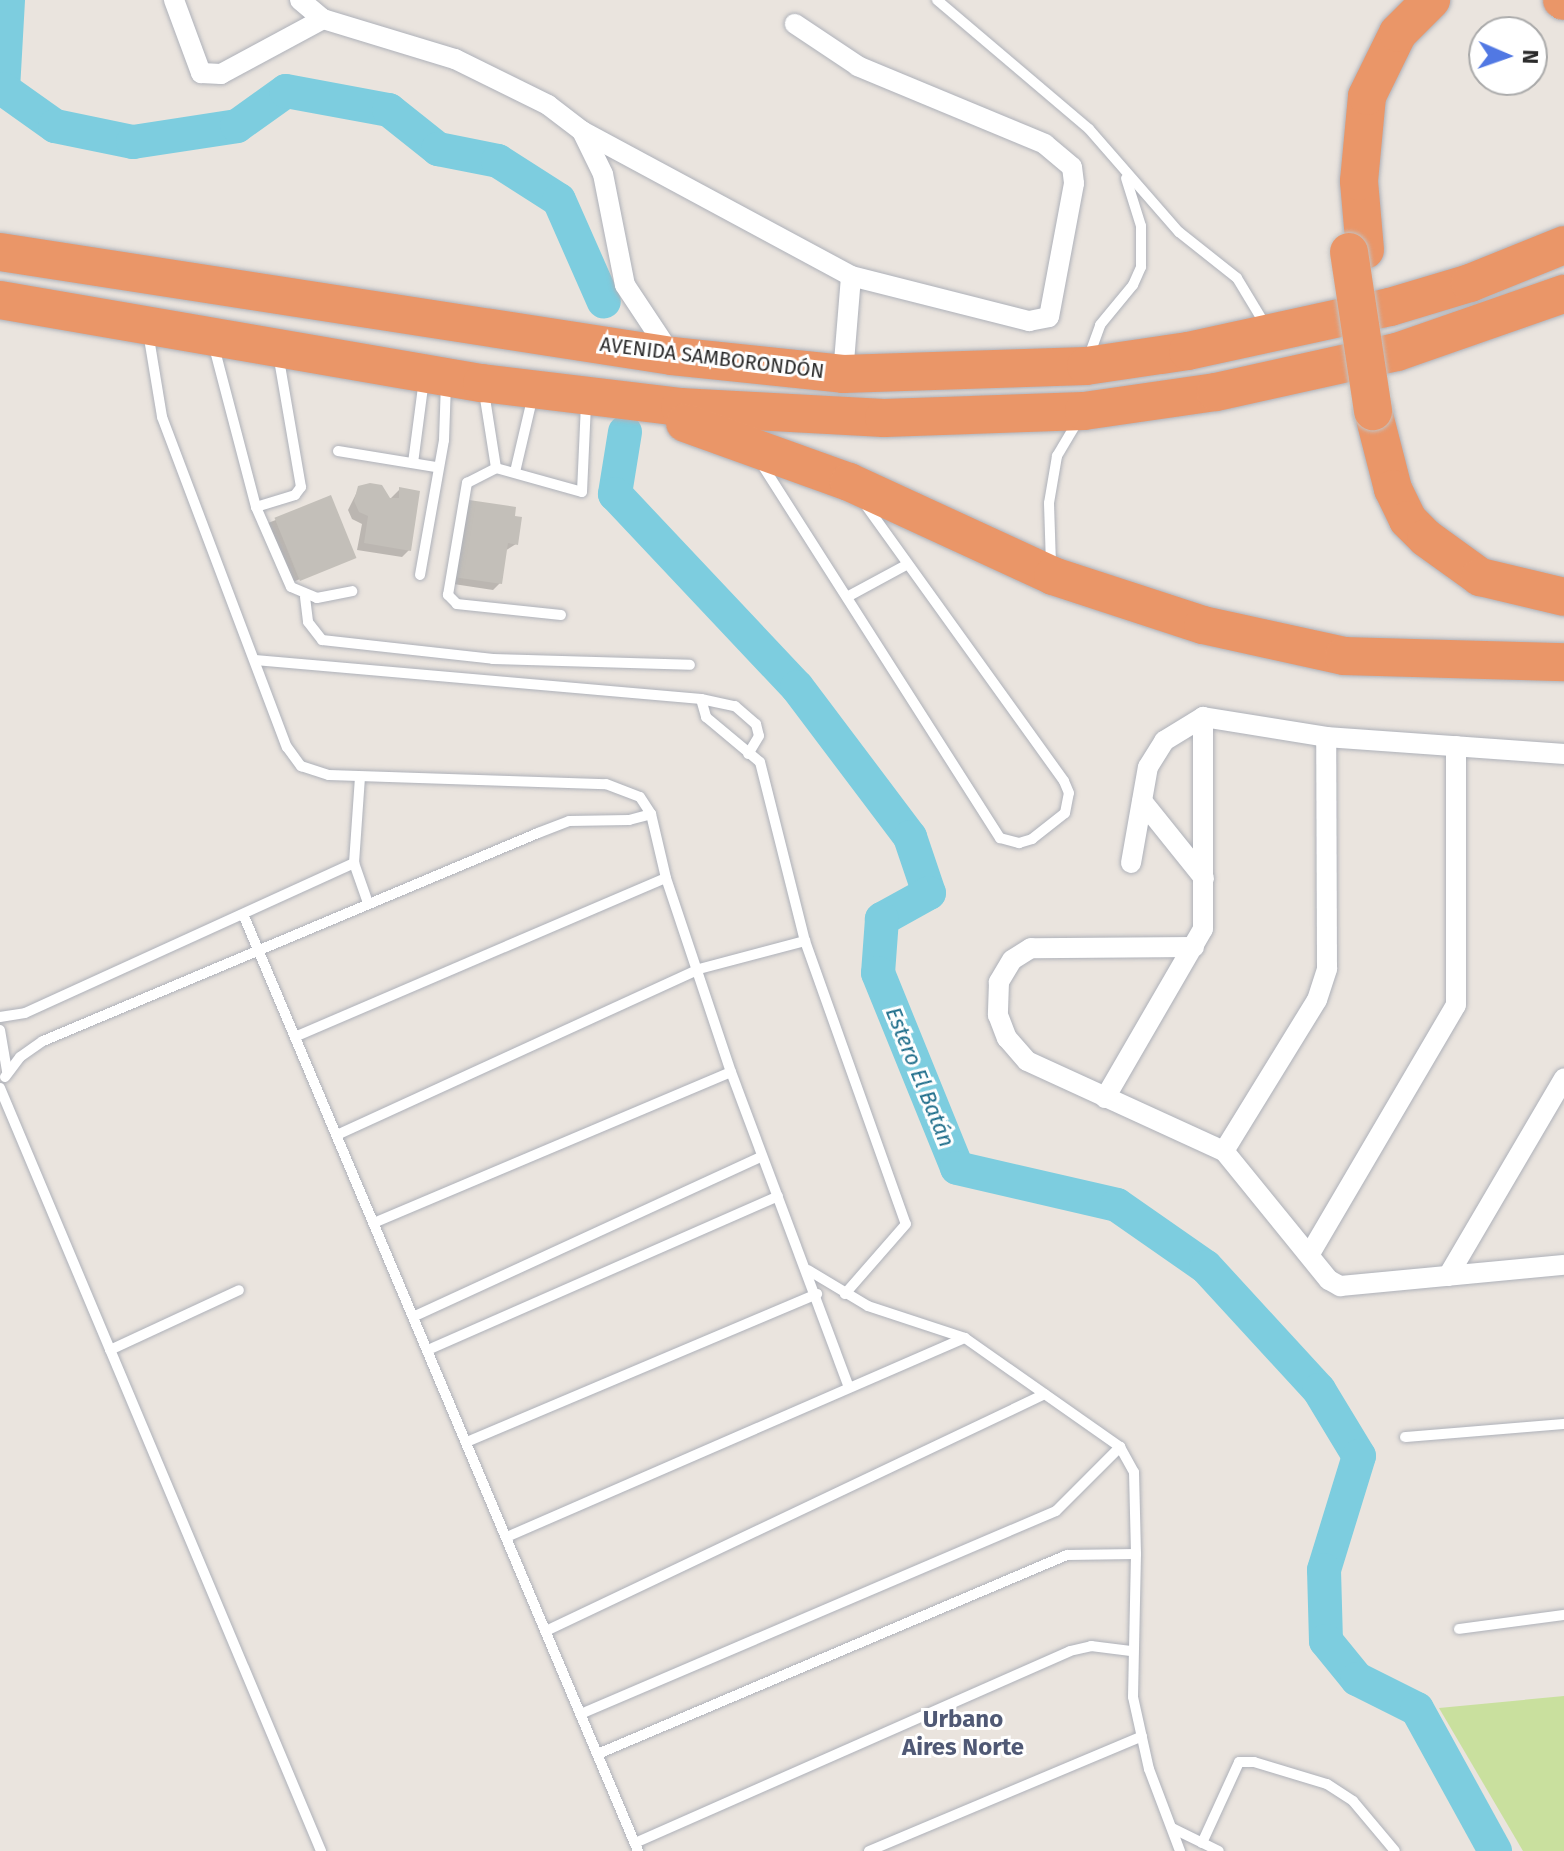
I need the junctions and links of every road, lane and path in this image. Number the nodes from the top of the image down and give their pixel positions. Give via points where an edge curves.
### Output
1 (174, 0) edge
2 (300, 0) edge
3 (937, 0) edge
4 (1401, 0) edge
5 (1431, 0) edge
6 (323, 19) junction
7 (795, 24) dead end
8 (582, 131) junction
9 (1125, 176) junction
10 (1564, 214) edge
11 (1564, 245) edge
12 (1357, 251) junction
13 (0, 252) edge
14 (851, 276) junction
15 (1470, 283) junction
16 (238, 287) junction
17 (1564, 294) edge
18 (0, 300) edge
19 (1564, 315) edge
20 (147, 327) junction
21 (1465, 331) junction
22 (1271, 334) junction
23 (245, 343) junction
24 (672, 356) junction
25 (1086, 366) junction
26 (843, 374) junction
27 (451, 376) junction
28 (535, 389) junction
29 (587, 395) junction
30 (1084, 411) junction
31 (747, 441) junction
32 (338, 451) dead end
33 (413, 463) junction
34 (436, 467) junction
35 (496, 468) junction
36 (515, 472) junction
37 (849, 482) junction
38 (256, 507) junction
39 (906, 565) junction
40 (420, 575) dead end
41 (1053, 576) junction
42 (1560, 584) edge
43 (352, 591) dead end
44 (305, 597) junction
45 (847, 597) junction
46 (561, 615) dead end
47 (255, 660) junction
48 (1564, 662) edge
49 (690, 665) dead end
50 (701, 699) junction
51 (1203, 717) junction
52 (1326, 737) junction
53 (1456, 746) junction
54 (748, 754) junction
55 (1564, 754) edge
56 (360, 777) junction
57 (1142, 801) junction
58 (651, 814) junction
59 (354, 863) junction
60 (1131, 863) dead end
61 (666, 878) junction
62 (1204, 878) junction
63 (368, 903) junction
64 (243, 914) junction
65 (805, 941) junction
66 (1194, 947) junction
67 (260, 949) junction
68 (699, 969) junction
69 (0, 1017) edge
70 (0, 1030) edge
71 (297, 1036) junction
72 (731, 1072) junction
73 (1564, 1078) edge
74 (2, 1084) edge
75 (1105, 1098) junction
76 (339, 1134) junction
77 (1224, 1151) junction
78 (761, 1157) junction
79 (778, 1196) junction
80 (376, 1222) junction
81 (1311, 1252) junction
82 (1564, 1265) edge
83 (808, 1270) junction
84 (1448, 1276) junction
85 (239, 1290) dead end
86 (817, 1294) junction
87 (845, 1294) junction
88 (415, 1316) junction
89 (965, 1338) junction
90 (430, 1349) junction
91 (110, 1350) junction
92 (848, 1385) junction
93 (1045, 1394) junction
94 (1564, 1424) edge
95 (1405, 1437) dead end
96 (469, 1441) junction
97 (1120, 1447) junction
98 (509, 1536) junction
99 (1136, 1554) junction
100 (1564, 1615) edge
101 (1459, 1629) dead end
102 (548, 1630) junction
103 (1131, 1651) junction
104 (583, 1713) junction
105 (1142, 1736) junction
106 (600, 1753) junction
107 (1172, 1828) junction
108 (1202, 1843) junction
109 (636, 1847) edge
110 (321, 1851) edge
111 (869, 1851) edge
112 (1180, 1851) edge
113 (1219, 1851) edge
114 (1395, 1851) edge

1 - 6 street via 201,73 221,74
2 - 6 street
3 - 9 lane via 1089,129
4 - 12 highway via 1371,33 1354,68 1344,108 1340,155
5 - 12 highway via 1398,33 1367,96
6 - 8 street via 455,59 548,105
7 - 14 street via 858,66 1045,144 1072,167 1074,183 1049,317 1029,321
8 - 14 street
8 - 24 street via 603,174 625,285
9 - 22 lane via 1179,232 1237,278
9 - 25 lane via 1141,226 1141,267 1100,325
10 - 15 highway
11 - 15 highway
12 - 42 highway via 1379,410 1397,469 1422,514 1464,551 1489,564
13 - 16 highway, AVENIDA SAMBORONDÓN
14 - 26 street
15 - 22 highway, AVENIDA SAMBORONDÓN via 1336,322
16 - 23 highway
16 - 24 highway, AVENIDA SAMBORONDÓN
17 - 21 highway
18 - 20 highway
19 - 21 highway
20 - 23 highway
20 - 47 lane via 162,417
21 - 30 highway via 1347,366
22 - 25 highway, AVENIDA SAMBORONDÓN
23 - 27 highway
23 - 38 lane
23 - 38 lane via 301,487 295,495
24 - 26 highway, AVENIDA SAMBORONDÓN
25 - 26 highway, AVENIDA SAMBORONDÓN
27 - 28 highway
27 - 33 lane
27 - 34 lane
27 - 35 lane
28 - 29 highway
28 - 36 lane
29 - 30 highway via 815,416
29 - 31 highway
29 - 36 lane via 582,492
30 - 41 lane via 1057,456 1047,538
31 - 37 highway
31 - 45 lane
32 - 33 lane
33 - 34 lane
34 - 40 lane
35 - 36 lane
35 - 46 lane via 467,483 448,595 457,604
37 - 39 lane
37 - 41 highway
38 - 44 lane via 291,587
39 - 45 lane
39 - 45 lane via 1064,781 1069,793 1065,813 1032,839 1019,843 1000,838
41 - 48 highway via 1203,625 1344,656
43 - 44 lane
44 - 49 lane via 308,622 322,640 493,659
47 - 50 lane
47 - 56 lane via 287,747 301,766
50 - 54 lane via 706,717
50 - 54 lane via 735,706 756,724 759,736
51 - 52 street
51 - 57 street via 1164,741 1148,767
51 - 62 street
52 - 53 street
52 - 77 street via 1327,969 1317,1000
53 - 55 street
53 - 81 street via 1456,1005
54 - 65 lane via 760,762
56 - 58 lane via 606,784 640,797
56 - 59 lane
57 - 60 street
57 - 62 street
58 - 61 lane
58 - 63 lane via 629,820 569,821
59 - 63 lane
59 - 64 lane
61 - 68 lane
61 - 71 lane
62 - 66 street via 1203,929
63 - 67 lane
64 - 67 lane
64 - 69 lane via 25,1013
65 - 68 lane
65 - 87 lane via 906,1224
66 - 75 street
66 - 75 street via 1031,948 1012,960 999,982 998,1015 1007,1038 1027,1061
67 - 71 lane
67 - 74 lane via 43,1041 20,1057
68 - 72 lane
68 - 76 lane
70 - 74 lane via 8,1056
71 - 76 lane
72 - 78 lane
72 - 80 lane
73 - 84 street
74 - 91 lane
75 - 77 street
76 - 80 lane
77 - 81 street
78 - 79 lane
78 - 88 lane
79 - 83 lane
79 - 90 lane
80 - 88 lane
81 - 84 street via 1329,1280 1340,1286
82 - 84 street
83 - 86 lane
83 - 87 lane
85 - 91 lane
86 - 92 lane
86 - 96 lane
87 - 89 lane
88 - 90 lane
89 - 92 lane
89 - 93 lane
90 - 96 lane
91 - 110 lane
92 - 98 lane
93 - 97 lane
93 - 102 lane
94 - 95 lane
96 - 98 lane
97 - 99 lane via 1137,1489
97 - 104 lane via 1056,1511
98 - 102 lane
99 - 103 lane
99 - 106 lane via 1067,1555
100 - 101 lane
102 - 104 lane
103 - 105 lane
103 - 109 lane via 1091,1646 1070,1651
104 - 106 lane
105 - 107 lane
105 - 111 lane
106 - 109 lane
107 - 108 lane
107 - 112 lane
108 - 113 lane
108 - 114 lane via 1239,1762 1254,1762 1327,1784 1353,1801

